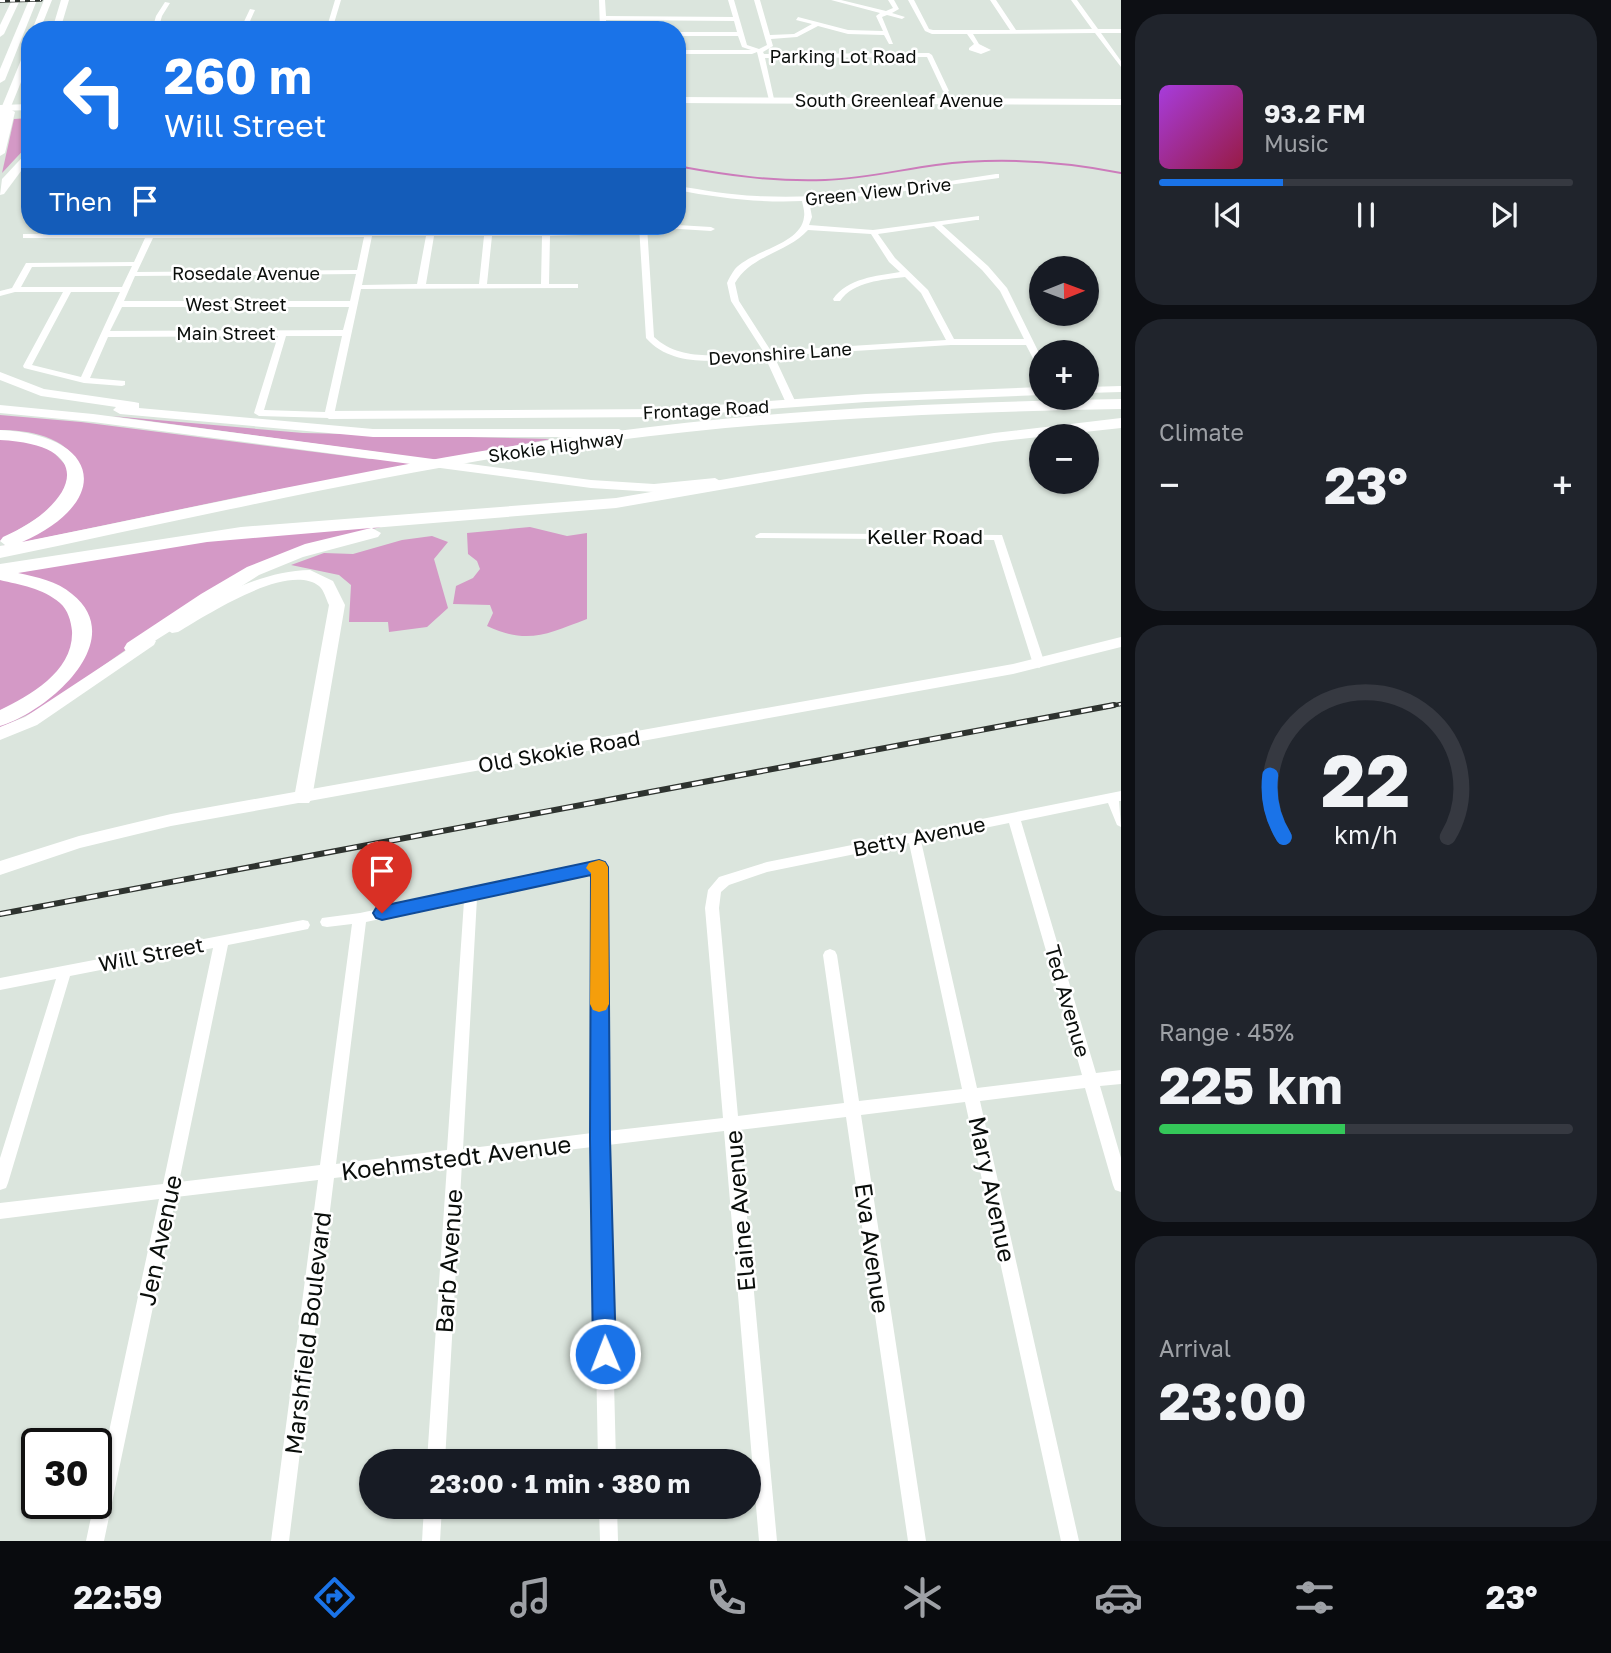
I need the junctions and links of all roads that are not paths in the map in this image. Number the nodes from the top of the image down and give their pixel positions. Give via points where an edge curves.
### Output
1 (338, 0) edge
2 (602, 0) edge
3 (732, 0) edge
4 (757, 0) edge
5 (834, 0) edge
6 (891, 0) edge
7 (911, 0) edge
8 (993, 0) edge
9 (1074, 0) edge
10 (31, 3) edge
11 (47, 3) edge
12 (64, 3) edge
13 (167, 3) dead end
14 (14, 4) edge
15 (252, 10) dead end
16 (884, 12) junction
17 (603, 15) junction
18 (736, 16) junction
19 (902, 17) dead end
20 (798, 19) dead end
21 (24, 21) edge
22 (40, 21) edge
23 (59, 21) edge
24 (158, 21) edge
25 (247, 21) edge
26 (332, 21) edge
27 (603, 21) edge
28 (817, 24) junction
29 (21, 28) edge
30 (1097, 31) junction
31 (1121, 31) edge
32 (929, 32) joint
33 (970, 32) junction
34 (1015, 32) junction
35 (886, 33) junction
36 (0, 34) edge
37 (686, 34) edge
38 (741, 34) junction
39 (768, 37) junction
40 (891, 43) dead end
41 (977, 45) dead end
42 (686, 52) edge
43 (760, 54) junction
44 (1121, 65) edge
45 (21, 73) edge
46 (0, 80) edge
47 (946, 91) dead end
48 (771, 99) junction
49 (686, 100) edge
50 (1121, 102) edge
51 (21, 107) edge
52 (0, 108) edge
53 (21, 118) edge
54 (2, 121) edge
55 (0, 153) edge
56 (21, 163) edge
57 (996, 176) dead end
58 (686, 189) edge
59 (0, 192) edge
60 (805, 199) junction
61 (976, 218) dead end
62 (936, 223) junction
63 (686, 227) edge
64 (805, 227) junction
65 (711, 229) dead end
66 (873, 232) junction
67 (47, 235) edge
68 (149, 235) edge
69 (369, 235) edge
70 (430, 235) edge
71 (488, 235) edge
72 (547, 235) edge
73 (643, 235) edge
74 (26, 236) dead end
75 (136, 264) junction
76 (360, 272) junction
77 (132, 274) junction
78 (906, 274) junction
79 (545, 286) junction
80 (575, 286) dead end
81 (357, 287) junction
82 (421, 287) junction
83 (483, 287) junction
84 (68, 289) junction
85 (125, 289) junction
86 (15, 290) junction
87 (0, 294) edge
88 (838, 299) dead end
89 (118, 304) junction
90 (354, 304) junction
91 (347, 332) junction
92 (283, 333) junction
93 (105, 334) junction
94 (951, 342) junction
95 (1029, 342) joint
96 (768, 354) junction
97 (0, 376) edge
98 (84, 380) junction
99 (122, 383) dead end
100 (1121, 389) edge
101 (1099, 390) edge
102 (1029, 392) edge
103 (0, 400) edge
104 (791, 403) junction
105 (1121, 404) edge
106 (0, 409) edge
107 (329, 415) junction
108 (231, 421) junction
109 (1116, 424) edge
110 (651, 432) junction
111 (0, 435) edge
112 (850, 463) junction
113 (614, 503) junction
114 (760, 536) dead end
115 (0, 544) edge
116 (0, 552) edge
117 (0, 570) edge
118 (0, 575) edge
119 (1121, 642) edge
120 (134, 648) junction
121 (1039, 664) junction
122 (0, 719) edge
123 (0, 734) edge
124 (1117, 797) edge
125 (303, 798) junction
126 (1014, 817) junction
127 (1121, 822) edge
128 (914, 837) junction
129 (0, 868) edge
130 (721, 884) joint
131 (471, 894) junction
132 (360, 918) junction
133 (327, 922) dead end
134 (303, 925) dead end
135 (222, 940) junction
136 (830, 955) dead end
137 (65, 971) junction
138 (0, 984) edge
139 (1121, 1077) edge
140 (1091, 1080) junction
141 (972, 1095) junction
142 (852, 1109) junction
143 (731, 1124) junction
144 (600, 1139) junction
145 (454, 1157) junction
146 (327, 1172) junction
147 (0, 1183) edge
148 (1121, 1185) edge
149 (169, 1191) junction
150 (0, 1211) edge
151 (437, 1449) edge
152 (607, 1449) edge
153 (432, 1519) edge
154 (608, 1519) edge
155 (95, 1541) edge
156 (280, 1541) edge
157 (431, 1541) edge
158 (609, 1541) edge
159 (768, 1541) edge
160 (917, 1541) edge
161 (1070, 1541) edge

1 - 26 street
2 - 17 street
3 - 18 street
4 - 39 street
5 - 16 street
6 - 16 street via 895,9
7 - 32 street
8 - 34 street
9 - 30 street
10 - 21 main road
11 - 22 main road
12 - 23 main road
13 - 24 street
14 - 36 main road
15 - 25 street
16 - 19 street
16 - 35 street via 879,16
17 - 18 street
17 - 27 street
18 - 38 street
20 - 28 street
28 - 35 street via 848,32
28 - 39 street via 795,36
29 - 46 main road
30 - 31 street
30 - 34 street
30 - 44 street
32 - 33 street
33 - 34 street
33 - 41 street
35 - 40 street
37 - 38 street
38 - 43 street via 746,49
39 - 43 street via 770,46
42 - 43 street
43 - 47 street, Parking Lot Road via 929,55
43 - 48 street
45 - 54 main road
48 - 49 street, South Greenleaf Avenue
48 - 50 street, South Greenleaf Avenue
51 - 52 street
53 - 54 street
54 - 55 main road
56 - 59 main road
57 - 60 street, Green View Drive
58 - 60 street, Green View Drive via 755,199
60 - 64 street
61 - 62 street
62 - 66 street
62 - 95 street via 996,281
63 - 65 street
64 - 66 street
64 - 96 street via 790,242 750,261 732,277 732,295
66 - 78 street
67 - 74 street
68 - 75 street
69 - 76 street
70 - 82 street
71 - 83 street
72 - 79 street
73 - 96 street, Devonshire Lane via 648,330 654,342 688,357
75 - 77 street
75 - 86 street via 29,265
76 - 77 street, Rosedale Avenue
76 - 81 street
77 - 85 street
78 - 88 street via 854,286
78 - 94 street via 925,292
79 - 80 street
79 - 83 street
81 - 82 street
81 - 90 street
82 - 83 street
84 - 85 street
84 - 86 street
84 - 98 street via 27,366
85 - 89 street
86 - 87 street
89 - 90 street, West Street
89 - 93 street
90 - 91 street
91 - 92 street, Main Street
91 - 107 street
92 - 93 street, Main Street
92 - 107 street via 258,413
93 - 98 street
94 - 95 street, Devonshire Lane
94 - 96 street, Devonshire Lane
96 - 104 street
97 - 108 main road via 62,396
98 - 99 street
100 - 101 street
102 - 104 street, Frontage Road
103 - 108 main road
104 - 107 street, Frontage Road via 636,413
105 - 110 highway, Skokie Highway via 866,412
106 - 112 main road via 590,484 654,488
108 - 110 main road via 386,434
109 - 112 highway via 993,437
110 - 116 highway, Skokie Highway via 381,474
111 - 115 highway via 26,437 57,448 68,457 76,483 67,503 46,523
112 - 113 highway
113 - 117 highway via 224,534
113 - 120 highway via 390,528 320,545 227,585
114 - 121 street, Keller Road via 998,537
118 - 122 highway via 52,587 76,607 83,630 78,655 58,684 26,708
119 - 121 street, Old Skokie Road
120 - 123 main road via 31,721
120 - 125 main road via 264,580 287,575 324,581 334,592 337,605
121 - 125 street, Old Skokie Road
124 - 126 street, Betty Avenue
124 - 127 street
125 - 129 street, Old Skokie Road via 121,831
126 - 128 street, Betty Avenue
126 - 140 street, Ted Avenue
128 - 130 street, Betty Avenue via 767,867
128 - 141 street, Mary Avenue
130 - 143 street, Elaine Avenue via 715,890 712,908
131 - 132 street
131 - 144 street via 599,867
131 - 145 street, Barb Avenue
132 - 133 street
132 - 146 street, Marshfield Boulevard
134 - 135 street, Will Street
135 - 137 street, Will Street
135 - 149 street, Jen Avenue
136 - 142 street, Eva Avenue
137 - 138 street, Will Street
137 - 147 street
139 - 140 street, Koehmstedt Avenue
140 - 141 street, Koehmstedt Avenue
140 - 148 street, Ted Avenue
141 - 142 street, Koehmstedt Avenue
141 - 161 street, Mary Avenue
142 - 143 street, Koehmstedt Avenue
142 - 160 street, Eva Avenue
143 - 144 street, Koehmstedt Avenue
143 - 159 street, Elaine Avenue
144 - 145 street, Koehmstedt Avenue
144 - 152 street
145 - 146 street, Koehmstedt Avenue
145 - 151 street, Barb Avenue
146 - 149 street, Koehmstedt Avenue
146 - 156 street, Marshfield Boulevard
149 - 150 street, Koehmstedt Avenue
149 - 155 street, Jen Avenue
153 - 157 street
154 - 158 street

